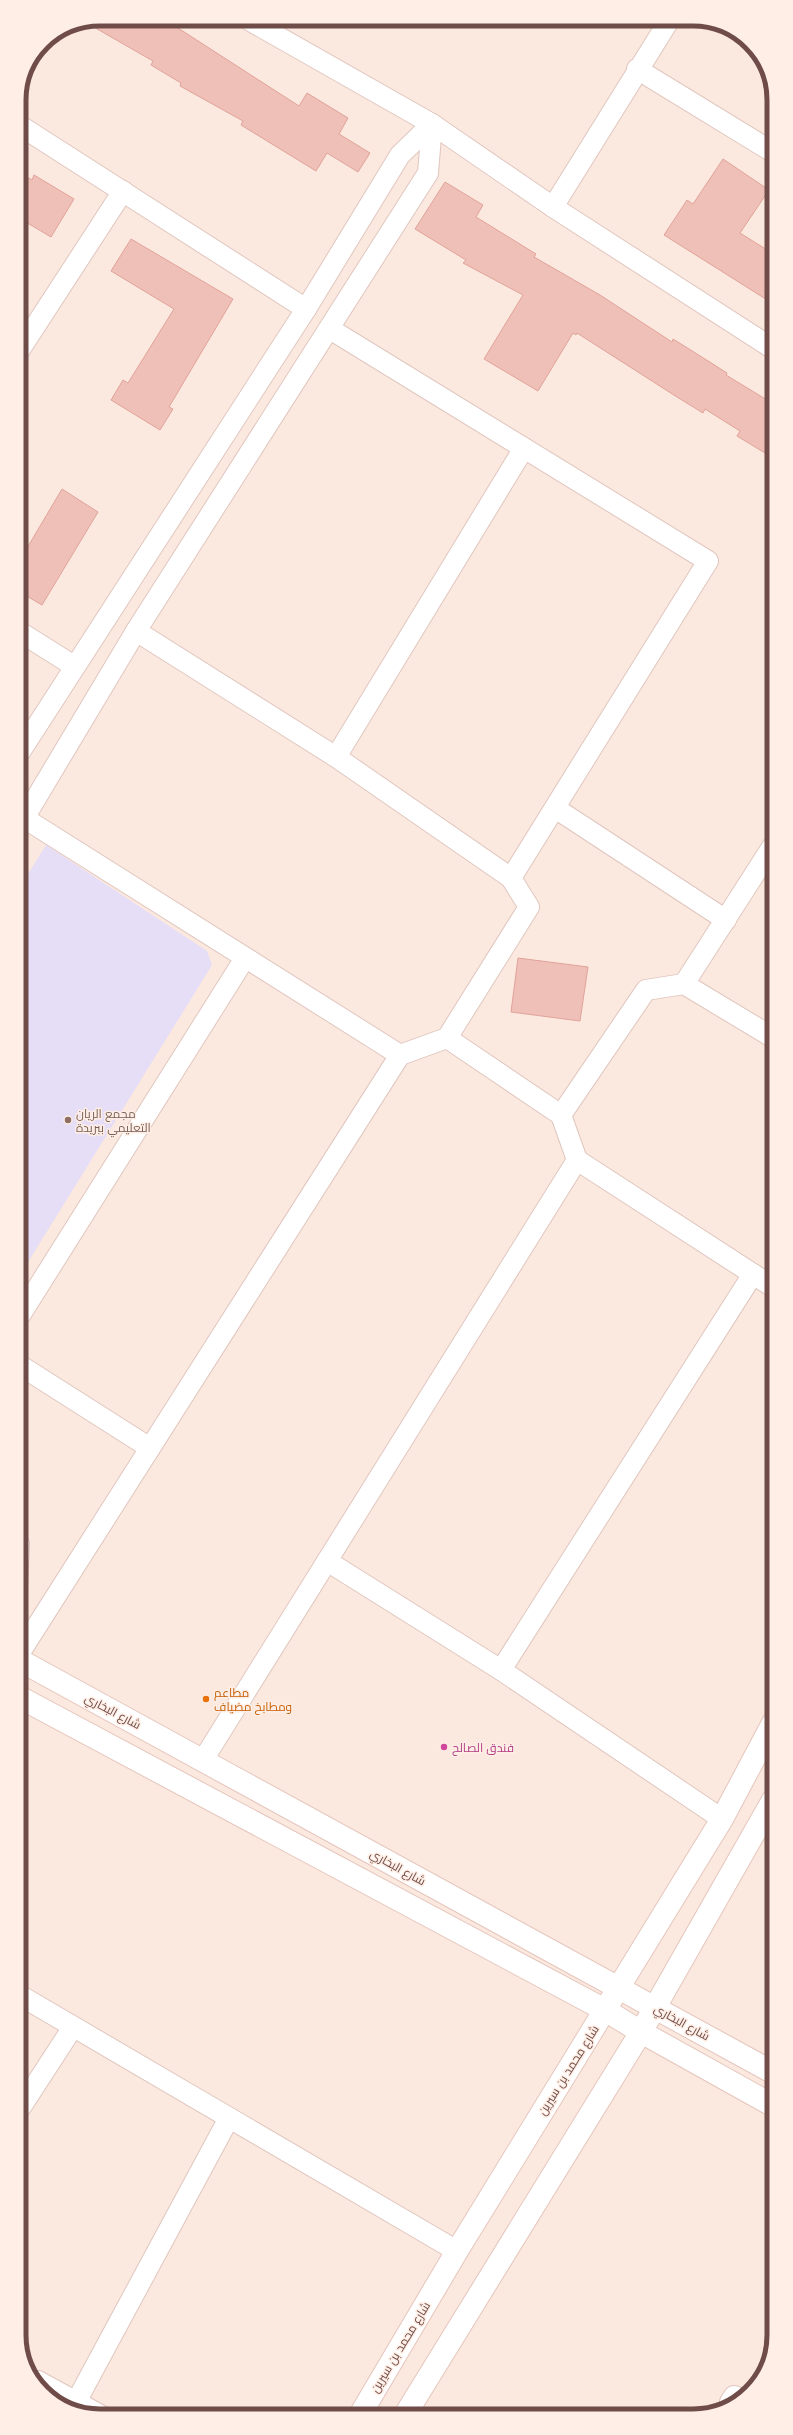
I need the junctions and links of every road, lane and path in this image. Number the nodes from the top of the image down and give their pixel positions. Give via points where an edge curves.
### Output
1 (272, 26) edge
2 (665, 26) edge
3 (637, 69) junction
4 (432, 124) junction
5 (26, 129) edge
6 (767, 149) edge
7 (123, 191) junction
8 (553, 207) junction
9 (306, 309) junction
10 (330, 329) junction
11 (26, 342) edge
12 (767, 345) edge
13 (524, 448) junction
14 (136, 631) junction
15 (26, 636) edge
16 (74, 666) junction
17 (26, 742) edge
18 (336, 757) junction
19 (555, 808) junction
20 (26, 814) edge
21 (26, 823) edge
22 (767, 855) edge
23 (511, 878) junction
24 (726, 920) junction
25 (245, 958) junction
26 (684, 984) junction
27 (767, 1034) edge
28 (447, 1038) junction
29 (400, 1055) junction
30 (561, 1115) junction
31 (577, 1160) junction
32 (753, 1274) junction
33 (767, 1283) edge
34 (26, 1305) edge
35 (26, 1369) edge
36 (150, 1448) junction
37 (327, 1561) junction
38 (26, 1643) edge
39 (26, 1664) edge
40 (502, 1670) junction
41 (26, 1701) edge
42 (767, 1734) edge
43 (203, 1760) junction
44 (767, 1810) edge
45 (722, 1819) junction
46 (618, 1988) junction
47 (26, 1999) edge
48 (654, 2006) junction
49 (606, 2010) junction
50 (73, 2027) junction
51 (640, 2032) junction
52 (767, 2069) edge
53 (26, 2099) edge
54 (767, 2102) edge
55 (229, 2118) junction
56 (457, 2251) junction
57 (45, 2385) edge
58 (76, 2402) junction
59 (87, 2408) edge
60 (364, 2409) edge
61 (407, 2409) edge

1 - 4 street
2 - 3 street
3 - 6 street
3 - 8 street
4 - 8 street
4 - 9 street via 400,155
4 - 10 street via 428,173
5 - 7 street
7 - 9 street
7 - 11 street
8 - 12 street
9 - 16 street
10 - 13 street
10 - 14 street
13 - 18 street
13 - 19 street via 708,561
14 - 18 street
14 - 20 street
15 - 16 street
16 - 17 street
18 - 23 street
19 - 23 street
19 - 24 street
21 - 25 street
22 - 24 street
23 - 28 street via 529,907
24 - 26 street
25 - 29 street
25 - 34 street
26 - 27 street
26 - 30 street via 646,990
28 - 29 street
28 - 30 street
29 - 36 street
30 - 31 street
31 - 32 street
31 - 37 street
32 - 33 street
32 - 40 street
35 - 36 street
36 - 38 street
37 - 40 street
37 - 43 street
39 - 43 main road, شارع البخاري
40 - 45 street
41 - 49 main road
42 - 45 main road, شارع محمد بن سيرين
43 - 46 main road, شارع البخاري
44 - 48 main road
45 - 46 main road, شارع محمد بن سيرين
46 - 48 main road, شارع البخاري
46 - 49 main road, شارع محمد بن سيرين
47 - 50 street
48 - 51 main road
48 - 52 main road, شارع البخاري
49 - 51 main road
49 - 56 main road, شارع محمد بن سيرين
50 - 53 street
50 - 55 street
51 - 54 main road
51 - 61 main road
55 - 56 street
55 - 58 street
56 - 60 main road, شارع محمد بن سيرين
57 - 58 street
58 - 59 street

